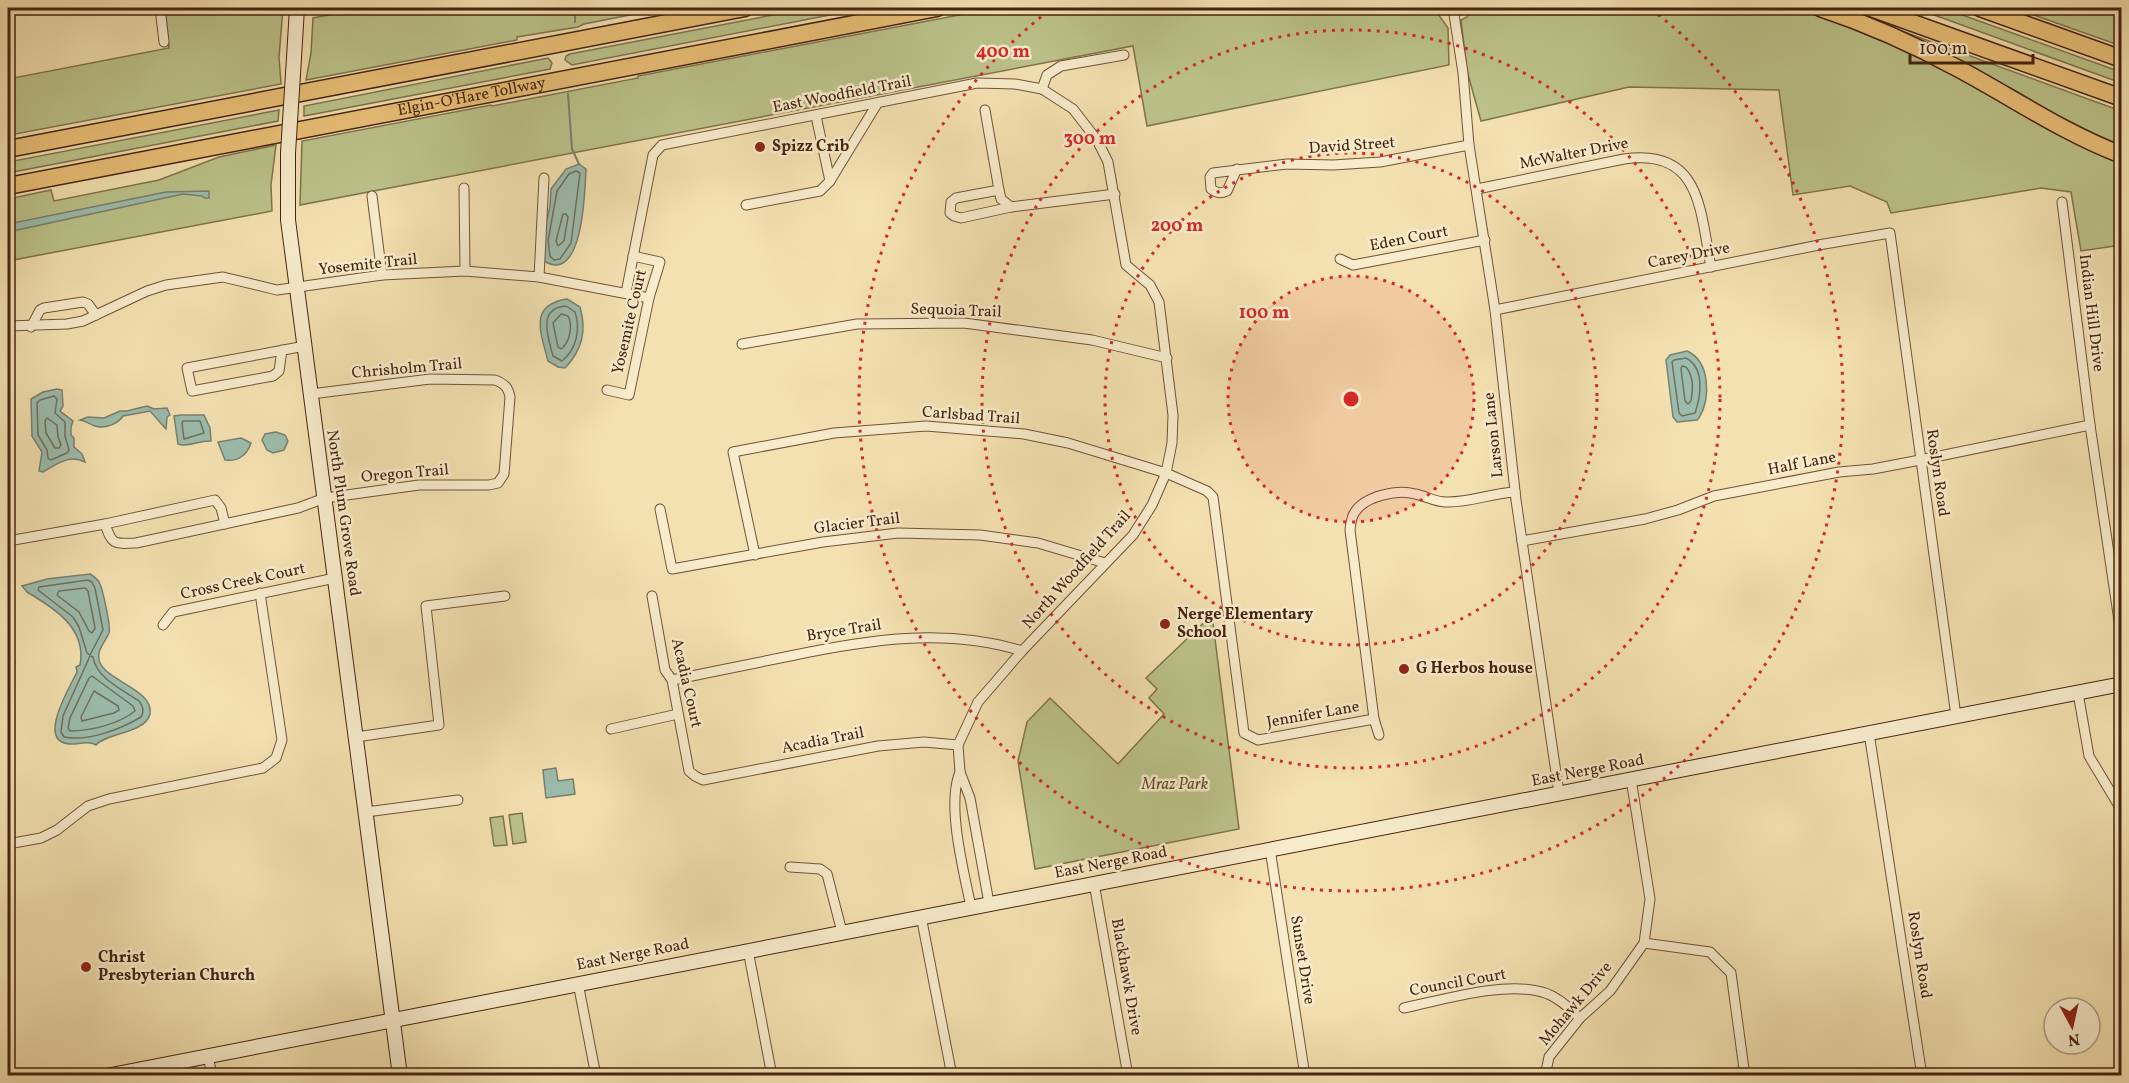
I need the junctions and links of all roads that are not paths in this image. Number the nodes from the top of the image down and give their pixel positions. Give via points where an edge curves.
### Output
1 (160, 8) edge
2 (297, 8) edge
3 (746, 8) edge
4 (937, 8) edge
5 (1453, 8) edge
6 (1820, 8) edge
7 (1872, 8) edge
8 (1980, 8) edge
9 (164, 42) dead end
10 (1124, 55) dead end
11 (2121, 59) edge
12 (1042, 89) junction
13 (2121, 98) edge
14 (877, 104) junction
15 (985, 110) dead end
16 (816, 116) junction
17 (1469, 145) junction
18 (8, 149) edge
19 (653, 155) joint
20 (2121, 155) edge
21 (1237, 169) dead end
22 (544, 177) dead end
23 (830, 181) junction
24 (8, 186) edge
25 (464, 188) dead end
26 (1477, 189) junction
27 (999, 190) junction
28 (1115, 194) junction
29 (372, 196) dead end
30 (2062, 202) dead end
31 (746, 205) dead end
32 (1011, 207) junction
33 (1890, 233) joint
34 (1485, 240) junction
35 (633, 256) junction
36 (1340, 259) dead end
37 (1711, 267) junction
38 (465, 271) junction
39 (382, 275) junction
40 (539, 277) junction
41 (297, 288) junction
42 (626, 293) junction
43 (650, 298) junction
44 (1495, 310) junction
45 (96, 315) junction
46 (8, 326) edge
47 (31, 327) junction
48 (742, 344) dead end
49 (305, 346) junction
50 (282, 350) junction
51 (1167, 358) junction
52 (607, 390) dead end
53 (311, 394) junction
54 (2090, 425) junction
55 (1920, 460) junction
56 (1166, 473) junction
57 (489, 485) joint
58 (1515, 492) junction
59 (325, 498) junction
60 (660, 509) dead end
61 (105, 524) junction
62 (225, 524) junction
63 (8, 541) edge
64 (1522, 542) junction
65 (755, 555) junction
66 (1106, 563) junction
67 (336, 578) junction
68 (260, 594) junction
69 (505, 596) dead end
70 (652, 596) dead end
71 (163, 625) dead end
72 (2121, 641) edge
73 (1022, 651) junction
74 (672, 680) junction
75 (2121, 684) edge
76 (2078, 693) junction
77 (678, 714) junction
78 (1956, 716) junction
79 (1374, 719) junction
80 (610, 729) dead end
81 (1869, 733) junction
82 (1379, 735) dead end
83 (356, 737) junction
84 (958, 745) junction
85 (960, 772) junction
86 (695, 776) joint
87 (1631, 779) junction
88 (1559, 793) junction
89 (458, 800) dead end
90 (2121, 811) edge
91 (366, 812) junction
92 (8, 844) edge
93 (1270, 849) junction
94 (790, 867) dead end
95 (1094, 883) junction
96 (989, 903) junction
97 (971, 907) junction
98 (921, 916) junction
99 (842, 932) junction
100 (1644, 943) junction
101 (748, 950) junction
102 (578, 983) junction
103 (1404, 1008) dead end
104 (1580, 1018) junction
105 (394, 1020) junction
106 (208, 1054) junction
107 (106, 1076) edge
108 (212, 1076) edge
109 (400, 1076) edge
110 (596, 1076) edge
111 (772, 1076) edge
112 (952, 1076) edge
113 (1128, 1076) edge
114 (1305, 1076) edge
115 (1545, 1076) edge
116 (1745, 1076) edge
117 (1922, 1076) edge

1 - 9 street
2 - 41 main road, North Plum Grove Road, bridge via 288,153 288,220
3 - 18 highway
4 - 24 highway, Elgin-O'Hare Tollway
5 - 17 street, Larson Lane
6 - 20 highway via 1929,54
7 - 13 highway
8 - 11 highway
10 - 12 street via 1061,66 1047,75
12 - 14 street, East Woodfield Trail via 978,83
12 - 28 street, North Woodfield Trail via 1073,109 1097,140 1108,162
14 - 16 street, East Woodfield Trail
14 - 23 street
15 - 27 street
16 - 19 street, East Woodfield Trail via 662,146
16 - 23 street
17 - 21 street, David Street via 1380,162
17 - 26 street, Larson Lane
19 - 35 street, Yosemite Court
22 - 40 street
23 - 31 street via 820,191
25 - 38 street
26 - 34 street, Larson Lane
26 - 37 street, McWalter Drive via 1624,159 1662,159 1679,169 1694,189
27 - 32 street
27 - 32 street via 956,198 951,202 950,213 961,218
28 - 32 street
28 - 51 street, North Woodfield Trail via 1125,260 1157,297
29 - 39 street
30 - 54 street, Indian Hill Drive
33 - 37 street, Carey Drive
33 - 55 street, Roslyn Road
34 - 36 street, Eden Court via 1353,265
34 - 44 street, Larson Lane
35 - 42 street, Yosemite Court
35 - 43 street, Yosemite Court via 660,262
37 - 44 street, Carey Drive
38 - 39 street, Yosemite Trail
38 - 40 street, Yosemite Trail
39 - 41 street, Yosemite Trail
40 - 42 street, Yosemite Trail
41 - 45 street, Yosemite Trail via 277,290 223,277 193,280 147,291
41 - 49 main road, North Plum Grove Road
42 - 43 street, Yosemite Trail
43 - 52 street, Yosemite Court via 629,395
44 - 58 street, Larson Lane
45 - 47 street, Yosemite Trail via 67,324
45 - 47 street via 83,302 44,308
46 - 47 street, Yosemite Trail
48 - 51 street, Sequoia Trail via 857,324 964,323 1092,340
49 - 50 street
49 - 53 main road, North Plum Grove Road
50 - 50 street via 187,368 192,391 273,376 279,370
51 - 56 street, North Woodfield Trail via 1173,415
53 - 57 street, Chrisholm Trail via 430,379 495,380 504,384 510,397 507,462 498,483
53 - 59 main road, North Plum Grove Road
54 - 55 street, Half Lane
54 - 72 street, Indian Hill Drive
55 - 64 street, Half Lane via 1714,496 1645,519
55 - 78 street, Roslyn Road
56 - 65 street, Carlsbad Trail via 1024,434 926,426 834,433 733,452
56 - 66 street, North Woodfield Trail via 1142,522
56 - 79 street, Jennifer Lane via 1213,497 1244,733 1258,740
57 - 59 street, Oregon Trail via 419,485
58 - 64 street, Larson Lane
58 - 79 street, Jennifer Lane via 1458,502 1402,493 1378,497 1356,510 1350,530
59 - 62 street, Oregon Trail
59 - 67 main road, North Plum Grove Road
60 - 65 street, Glacier Trail via 672,569
61 - 62 street, Oregon Trail via 111,540 117,544
61 - 62 street via 215,500
61 - 63 street
64 - 88 street, Larson Lane
65 - 66 street, Glacier Trail via 874,535 947,533 1038,543
66 - 73 street, North Woodfield Trail
67 - 68 street, Cross Creek Court
67 - 83 main road, North Plum Grove Road
68 - 71 street, Cross Creek Court via 173,612
68 - 92 street via 282,740 276,758 263,768 109,799 88,806 41,838
69 - 83 street via 426,606 439,725
70 - 74 street, Acadia Court via 665,670
73 - 74 street, Bryce Trail via 968,640 881,640
73 - 84 street, North Woodfield Trail via 978,702
74 - 77 street, Acadia Court
75 - 76 main road, East Nerge Road
76 - 78 main road, East Nerge Road
76 - 90 street via 2089,756
77 - 80 street
77 - 86 street, Acadia Court via 689,771
78 - 81 main road, East Nerge Road
79 - 82 street
81 - 87 main road, East Nerge Road
81 - 117 street, Roslyn Road
83 - 91 main road, North Plum Grove Road
84 - 85 street, North Woodfield Trail
84 - 86 street, Acadia Trail via 924,742 878,746 703,780
85 - 96 street, North Woodfield Trail via 970,798
85 - 97 street, North Woodfield Trail via 956,781 956,825
87 - 88 main road, East Nerge Road
87 - 100 street, Mohawk Drive via 1650,899
88 - 93 main road, East Nerge Road
89 - 91 street
91 - 105 main road, North Plum Grove Road
93 - 95 main road, East Nerge Road
93 - 114 street, Sunset Drive
94 - 99 street via 820,869 827,874
95 - 96 main road, East Nerge Road
95 - 113 street, Blackhawk Drive
96 - 97 main road, East Nerge Road
97 - 98 main road, East Nerge Road
98 - 99 main road, East Nerge Road
98 - 112 street
99 - 101 main road, East Nerge Road
100 - 104 street, Mohawk Drive via 1610,991
100 - 116 street via 1710,952 1731,973
101 - 102 main road, East Nerge Road
101 - 111 street
102 - 105 main road, East Nerge Road
102 - 110 street
103 - 104 street, Council Court via 1511,988 1553,996
104 - 115 street, Mohawk Drive via 1549,1057
105 - 106 main road, East Nerge Road
105 - 109 main road, North Plum Grove Road
106 - 107 main road, East Nerge Road
106 - 108 street

